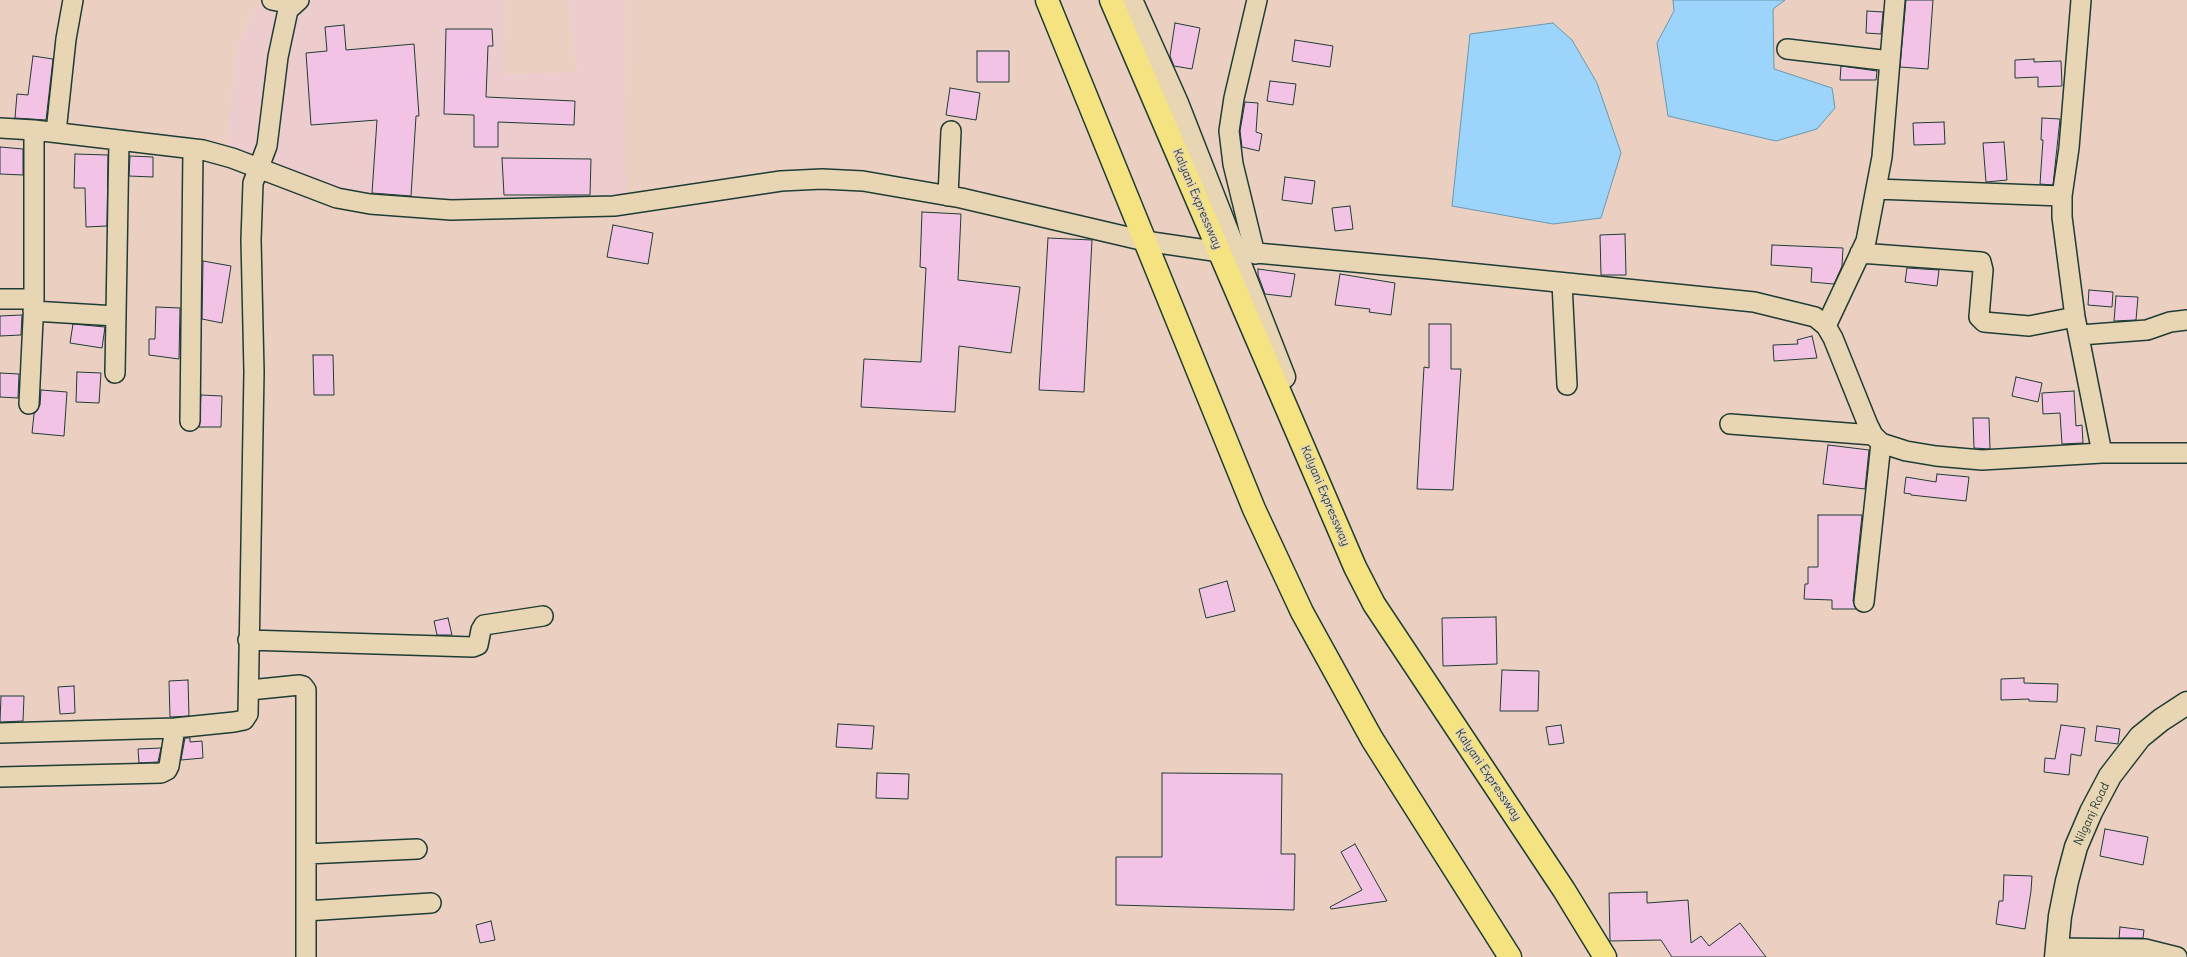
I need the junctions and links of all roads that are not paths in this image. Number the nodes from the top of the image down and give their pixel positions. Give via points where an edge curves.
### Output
1 (73, 0) edge
2 (272, 0) edge
3 (1047, 0) edge
4 (1111, 0) edge
5 (1131, 0) edge
6 (1257, 0) edge
7 (1895, 0) edge
8 (2081, 0) edge
9 (295, 2) edge
10 (1787, 49) dead end
11 (1890, 61) junction
12 (0, 128) edge
13 (34, 130) junction
14 (951, 130) dead end
15 (56, 132) junction
16 (119, 140) junction
17 (193, 149) junction
18 (258, 167) junction
19 (1876, 189) junction
20 (948, 196) junction
21 (2062, 196) junction
22 (1145, 242) junction
23 (1236, 252) junction
24 (1860, 252) junction
25 (1562, 283) junction
26 (0, 299) edge
27 (33, 305) junction
28 (116, 316) junction
29 (2187, 320) edge
30 (1826, 326) junction
31 (2077, 326) junction
32 (115, 373) dead end
33 (1567, 384) dead end
34 (29, 404) dead end
35 (190, 421) dead end
36 (1730, 424) dead end
37 (1877, 439) junction
38 (2102, 453) junction
39 (2187, 453) edge
40 (1864, 602) dead end
41 (543, 616) dead end
42 (248, 640) junction
43 (250, 690) junction
44 (2187, 703) edge
45 (175, 728) junction
46 (0, 733) edge
47 (0, 777) edge
48 (417, 849) dead end
49 (306, 854) junction
50 (431, 903) dead end
51 (306, 911) junction
52 (2056, 952) edge
53 (306, 957) edge
54 (1510, 957) edge
55 (1605, 957) edge
56 (2177, 957) edge

1 - 15 street
2 - 9 street
3 - 22 highway
4 - 23 highway, Kalyani Expressway
5 - 23 street
6 - 23 street via 1234,98 1229,131 1233,164
7 - 11 street
8 - 21 street via 2069,148
9 - 18 street via 288,10 278,57 267,146
10 - 11 street
11 - 19 street via 1882,157
12 - 13 street
13 - 15 street
13 - 27 street
14 - 20 street
15 - 16 street
16 - 17 street
16 - 28 street
17 - 18 street
17 - 35 street
18 - 20 street via 337,198 370,204 451,210 614,206 781,181 822,179 862,181
18 - 42 street via 253,183 251,240 254,372
19 - 21 street
19 - 24 street via 1866,241
20 - 22 street
21 - 31 street via 2062,217
22 - 23 street
22 - 54 highway via 1254,509 1302,612 1372,739
23 - 25 street
23 - 55 highway, Kalyani Expressway via 1356,567 1374,604 1564,890
24 - 30 street
24 - 31 street via 1981,262 1983,270 1979,317 1984,322 2029,326
25 - 30 street via 1754,302 1815,317
25 - 33 street
26 - 27 street
27 - 28 street
27 - 34 street
28 - 32 street
29 - 31 street via 2170,322 2147,330
30 - 37 street
31 - 38 street
36 - 37 street
37 - 38 street via 1906,451 1982,460
37 - 40 street
38 - 39 street
41 - 42 street via 484,625 478,645 468,647
42 - 43 street
43 - 45 street via 249,711 244,720
43 - 49 street via 299,685 305,688
44 - 52 street, Nilganj Road via 2140,737 2110,776 2091,812 2076,847 2067,881
45 - 46 street
45 - 47 street via 169,766 164,772
48 - 49 street
49 - 51 street
50 - 51 street
51 - 53 street
52 - 56 street via 2145,949

